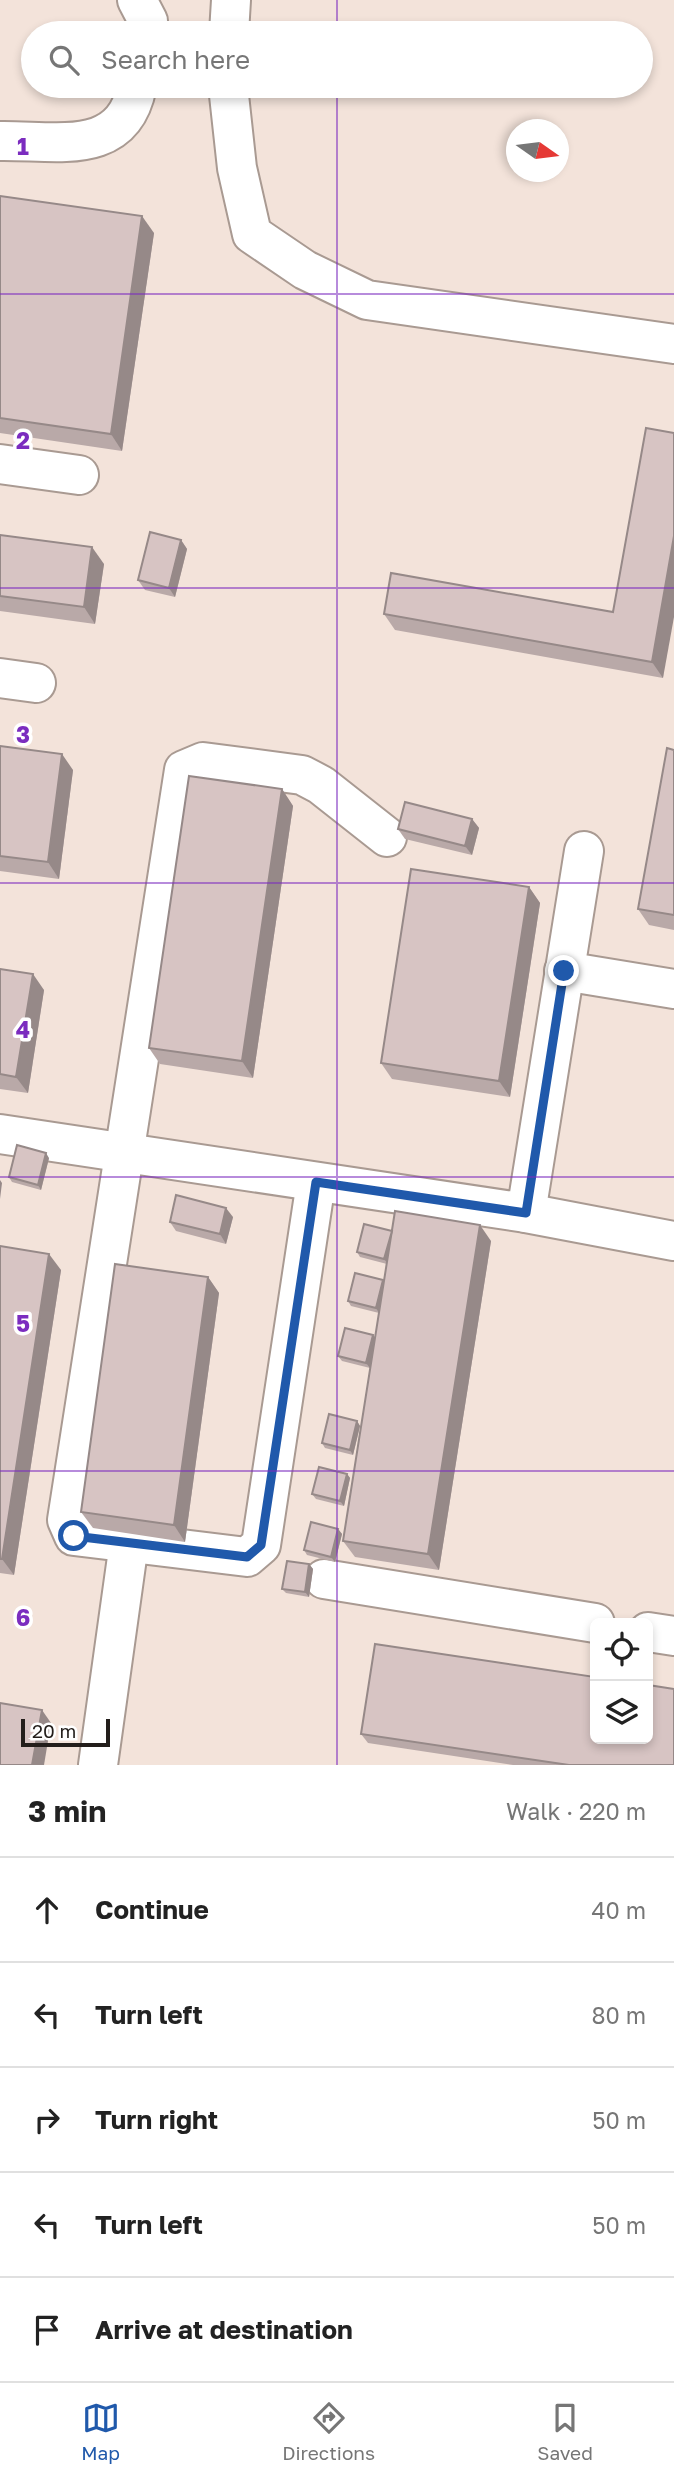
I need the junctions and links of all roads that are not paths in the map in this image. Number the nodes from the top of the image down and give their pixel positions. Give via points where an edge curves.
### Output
1 (137, 0) edge
2 (231, 0) edge
3 (148, 21) edge
4 (230, 21) edge
5 (134, 98) edge
6 (229, 98) edge
7 (0, 141) edge
8 (674, 344) edge
9 (0, 464) edge
10 (79, 475) dead end
11 (387, 837) dead end
12 (584, 851) dead end
13 (564, 971) junction
14 (674, 989) edge
15 (0, 1133) edge
16 (122, 1151) junction
17 (316, 1182) junction
18 (526, 1213) junction
19 (674, 1241) edge
20 (129, 1542) junction
21 (324, 1579) dead end
22 (590, 1622) edge
23 (653, 1633) edge
24 (674, 1636) edge
25 (98, 1765) edge

1 - 3 lane
2 - 4 lane
5 - 7 lane via 123,122 107,135 89,140
6 - 8 lane via 237,168 252,234 305,270 367,300
9 - 10 lane
11 - 16 lane via 302,775 203,762 184,771
12 - 13 lane
13 - 14 lane
13 - 18 lane
15 - 16 lane
16 - 17 lane
16 - 20 lane via 67,1520 74,1536
17 - 18 lane
17 - 20 lane via 261,1545 247,1557
18 - 19 lane
20 - 25 lane
21 - 22 lane
23 - 24 lane

